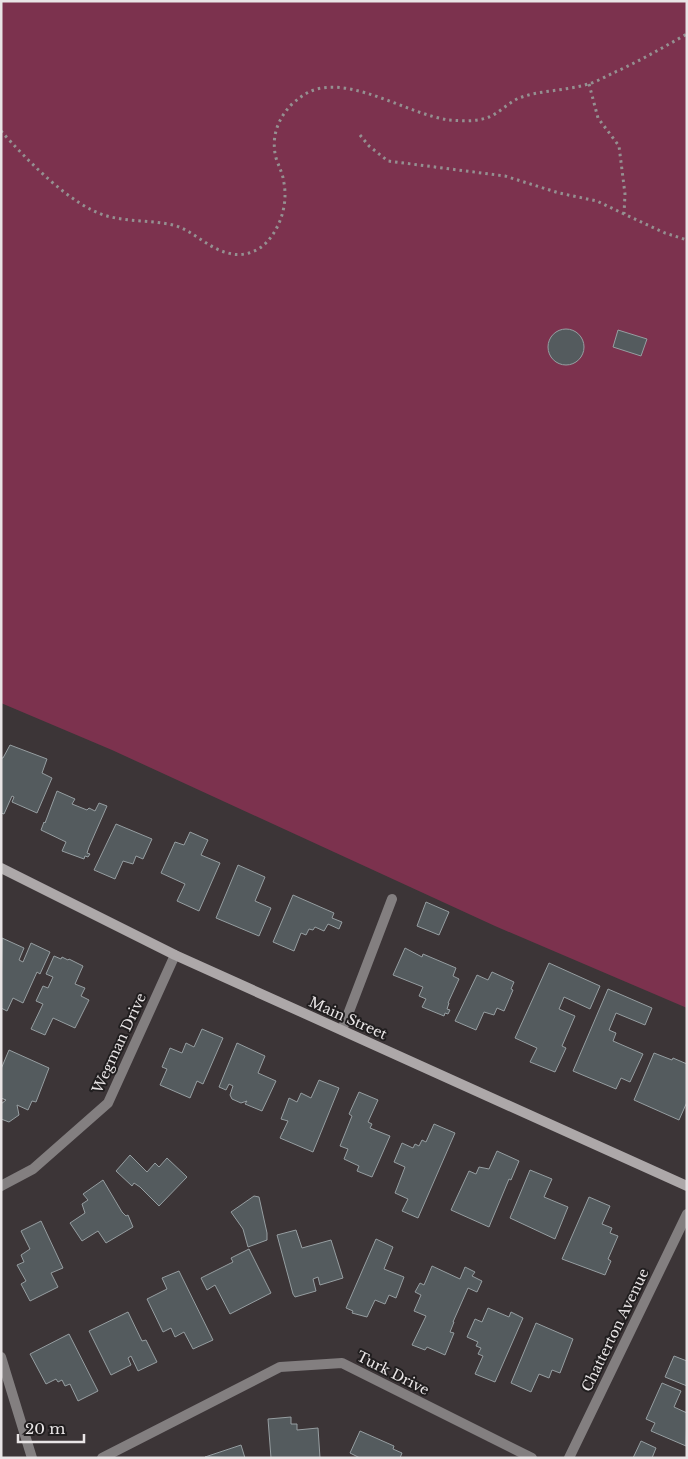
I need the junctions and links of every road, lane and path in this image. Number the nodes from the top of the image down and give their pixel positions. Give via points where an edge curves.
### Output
1 (687, 34) edge
2 (589, 84) junction
3 (1, 131) edge
4 (360, 135) dead end
5 (624, 214) junction
6 (687, 240) edge
7 (1, 868) edge
8 (392, 899) dead end
9 (175, 955) junction
10 (342, 1030) junction
11 (1, 1186) edge
12 (687, 1186) edge
13 (687, 1214) edge
14 (1, 1357) edge
15 (32, 1458) edge
16 (102, 1458) edge
17 (532, 1458) edge
18 (569, 1458) edge

1 - 2 path via 634,64
2 - 3 path via 519,98 489,117 470,121 423,114 365,93 343,89 317,89 304,94 283,113 274,138 274,150 285,186 285,204 280,221 273,236 260,248 244,254 228,253 207,244 179,226 105,216 79,203
2 - 5 path via 598,118 618,146 625,194
4 - 5 path via 388,161 504,176 597,201
5 - 6 path
7 - 9 street, Main Street
8 - 10 street
9 - 10 street, Main Street
9 - 11 street, Wegman Drive via 108,1103 33,1169
10 - 12 street, Main Street
13 - 18 street, Chatterton Avenue
14 - 15 street
16 - 17 street, Turk Drive via 280,1366 342,1363

